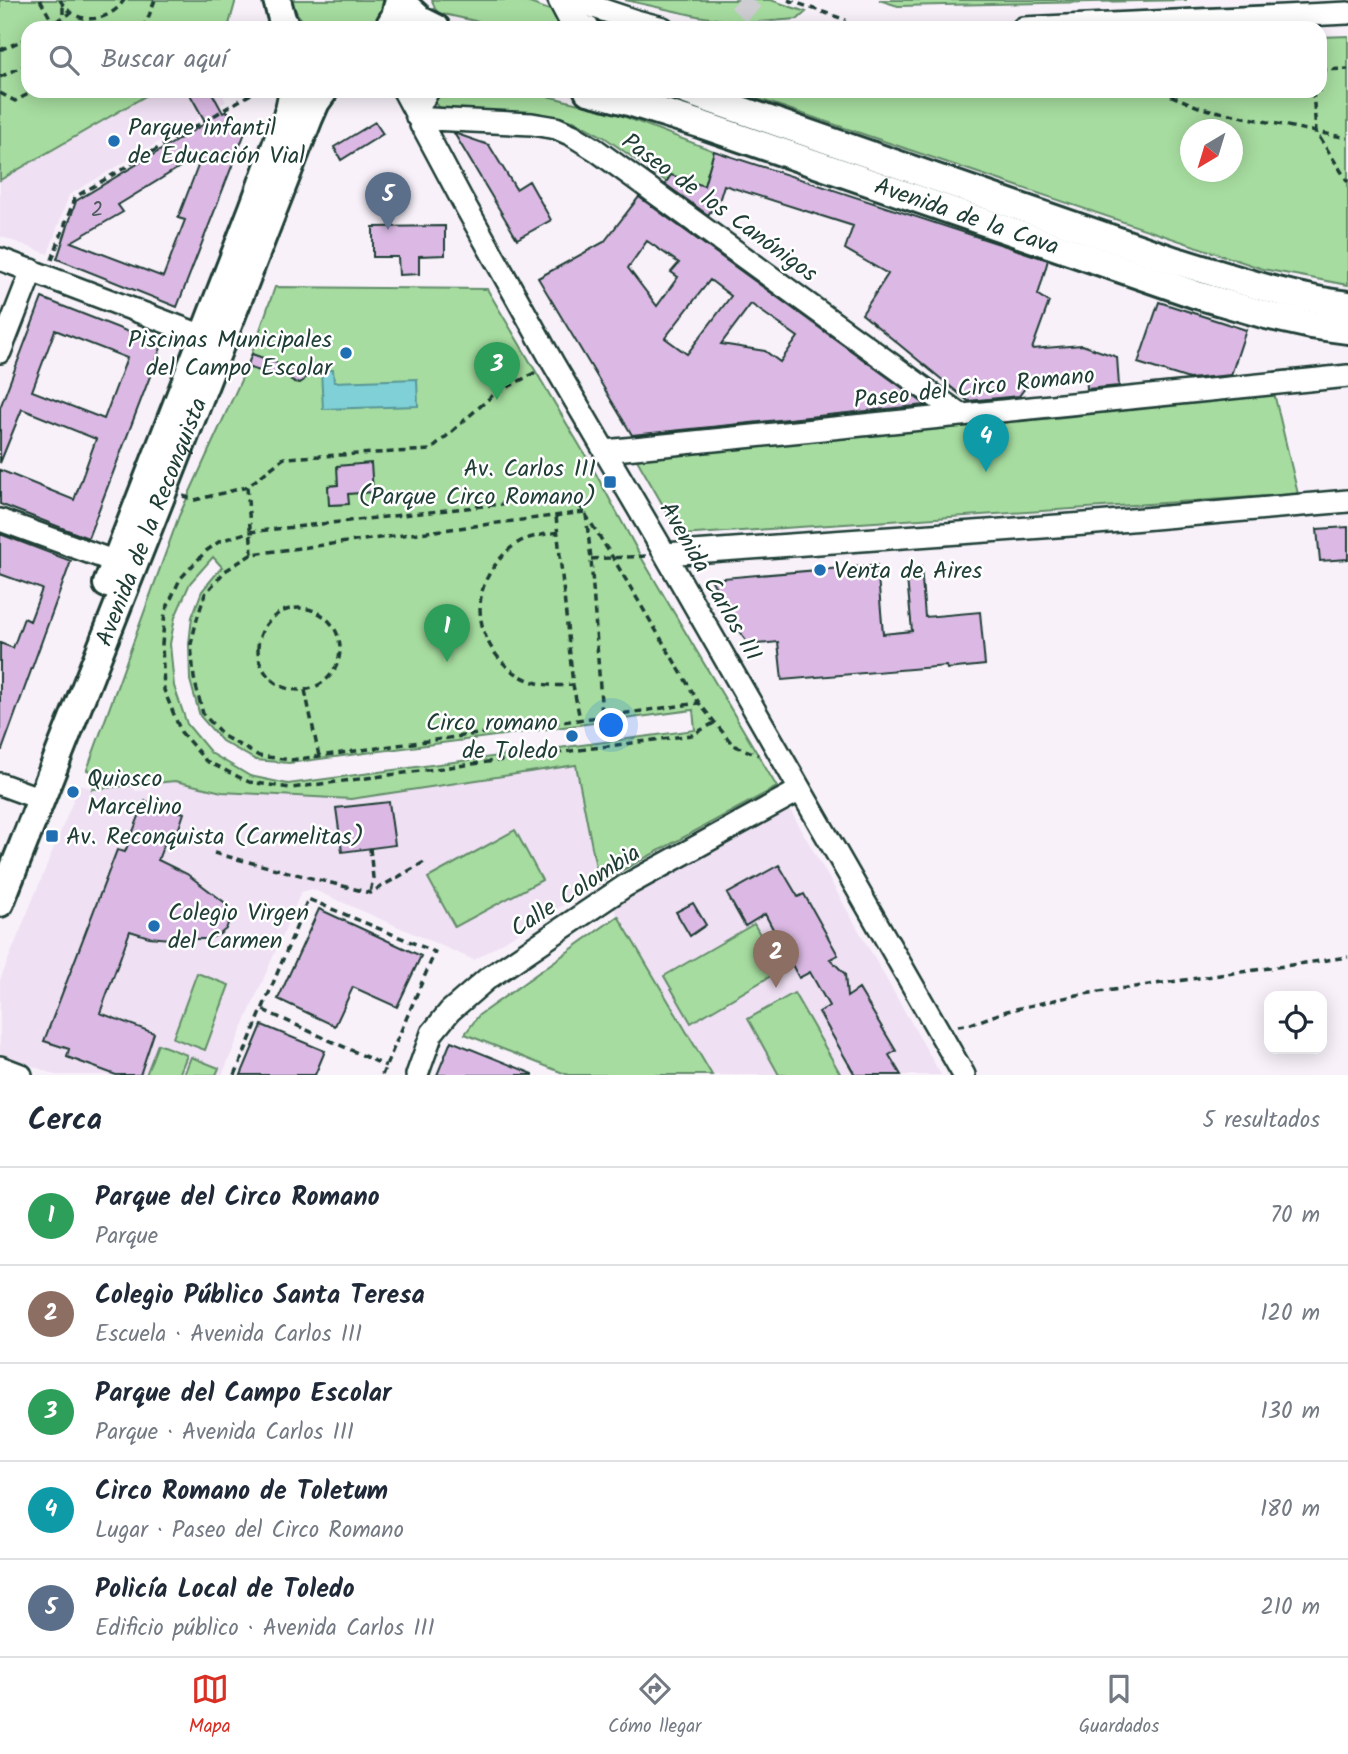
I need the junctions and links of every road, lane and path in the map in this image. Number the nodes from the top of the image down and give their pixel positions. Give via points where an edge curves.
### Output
1 (40, 0) edge
2 (124, 0) edge
3 (155, 0) edge
4 (277, 0) edge
5 (399, 0) edge
6 (421, 0) edge
7 (559, 0) edge
8 (573, 0) edge
9 (788, 0) edge
10 (61, 2) edge
11 (71, 13) junction
12 (1348, 13) edge
13 (63, 17) junction
14 (85, 19) joint
15 (846, 20) dead end
16 (52, 21) edge
17 (57, 21) edge
18 (63, 21) edge
19 (147, 21) edge
20 (283, 21) edge
21 (392, 21) edge
22 (422, 21) edge
23 (430, 21) edge
24 (573, 21) edge
25 (636, 21) edge
26 (1175, 21) edge
27 (21, 41) edge
28 (0, 50) edge
29 (21, 67) edge
30 (1348, 69) edge
31 (1327, 70) edge
32 (0, 77) edge
33 (0, 93) edge
34 (21, 98) edge
35 (244, 98) edge
36 (310, 98) edge
37 (315, 98) edge
38 (397, 98) edge
39 (407, 98) edge
40 (424, 98) edge
41 (615, 98) edge
42 (706, 98) edge
43 (1177, 98) edge
44 (1314, 98) edge
45 (417, 118) junction
46 (1316, 132) junction
47 (1348, 138) edge
48 (1348, 182) edge
49 (0, 259) edge
50 (39, 272) junction
51 (1348, 305) edge
52 (1311, 325) junction
53 (1348, 330) edge
54 (203, 336) junction
55 (1348, 343) edge
56 (0, 352) edge
57 (553, 363) junction
58 (1348, 376) edge
59 (961, 415) junction
60 (605, 451) junction
61 (247, 487) junction
62 (176, 494) dead end
63 (1348, 502) edge
64 (586, 512) junction
65 (556, 516) junction
66 (0, 520) edge
67 (249, 532) junction
68 (558, 532) junction
69 (252, 554) junction
70 (665, 554) junction
71 (613, 558) junction
72 (591, 559) junction
73 (116, 562) junction
74 (573, 685) junction
75 (305, 689) junction
76 (699, 703) junction
77 (602, 717) junction
78 (580, 720) junction
79 (714, 723) junction
80 (776, 747) junction
81 (319, 756) junction
82 (800, 790) junction
83 (22, 792) edge
84 (370, 848) dead end
85 (214, 853) dead end
86 (0, 856) edge
87 (426, 861) dead end
88 (370, 893) junction
89 (0, 903) edge
90 (1348, 957) edge
91 (262, 1010) junction
92 (941, 1035) junction
93 (386, 1066) junction
94 (0, 1067) edge
95 (20, 1075) edge
96 (235, 1075) edge
97 (382, 1075) edge
98 (416, 1075) edge
99 (964, 1075) edge

1 - 16 path
2 - 14 path via 105,17
3 - 19 path
4 - 20 main road
5 - 21 main road
5 - 22 main road
6 - 23 street
7 - 24 street
8 - 25 street
9 - 15 path
10 - 11 path
10 - 13 path
11 - 13 path
11 - 14 path
12 - 26 street
13 - 17 path
13 - 18 path
27 - 28 path
29 - 32 path
30 - 31 path
33 - 34 path via 15,101
35 - 50 path via 75,197
36 - 54 main road, Avenida de la Reconquista via 289,110
37 - 83 main road, Avenida de la Reconquista via 156,510
38 - 45 street, Avenida Carlos III
39 - 45 street, Avenida Carlos III
40 - 45 street
41 - 52 main road, Avenida de la Cava via 1197,295
42 - 51 main road, Avenida de la Cava via 1176,261 1307,299
43 - 46 path via 1201,108
44 - 46 path
45 - 57 street, Avenida Carlos III
45 - 59 street, Paseo de los Canónigos via 532,124 572,135
46 - 47 path
46 - 48 path
49 - 50 street
50 - 54 street
50 - 56 street
52 - 53 main road, Avenida de la Cava
52 - 55 street
54 - 73 main road, Avenida de la Reconquista
57 - 60 street, Avenida Carlos III
57 - 61 path via 493,396 431,450 284,458
58 - 59 street, Paseo del Circo Romano
59 - 60 street, Paseo del Circo Romano
60 - 70 street, Avenida Carlos III
61 - 62 path via 195,500
61 - 67 path
63 - 70 street
64 - 65 path
64 - 67 path via 574,496
64 - 71 path
64 - 72 path
65 - 68 path
65 - 69 path
66 - 73 street
67 - 69 path
67 - 79 path via 220,541 180,579 165,612 162,644 164,690 181,732 206,761 249,782 291,788 692,735
68 - 74 path
68 - 74 path via 520,542 500,557 486,578 480,603 482,628 492,651 509,670 532,682
69 - 81 path via 225,571 205,594 197,620 191,644 204,715 225,737 259,756 291,760
70 - 71 path
70 - 80 street, Avenida Carlos III
71 - 72 path
71 - 76 path
72 - 77 path
73 - 83 main road, Avenida de la Reconquista
74 - 78 path
75 - 75 path via 280,685 262,667 258,654 263,629 271,619 293,608 321,614 338,636 338,664 319,685
75 - 81 path
76 - 77 path
76 - 79 path
77 - 78 path
78 - 81 path
79 - 80 path via 733,745 759,755
80 - 82 street, Avenida Carlos III
82 - 92 street, Avenida Carlos III
82 - 98 street, Calle Colombia via 625,886 487,979 432,1033
83 - 86 main road, Avenida de la Reconquista
83 - 89 main road, Avenida de la Reconquista
84 - 88 path
85 - 88 path
87 - 88 path
90 - 92 path via 1077,995 1007,1011
91 - 93 path
91 - 93 path via 308,899 435,953
91 - 96 path
92 - 99 street, Avenida Carlos III
93 - 97 path
94 - 95 street

